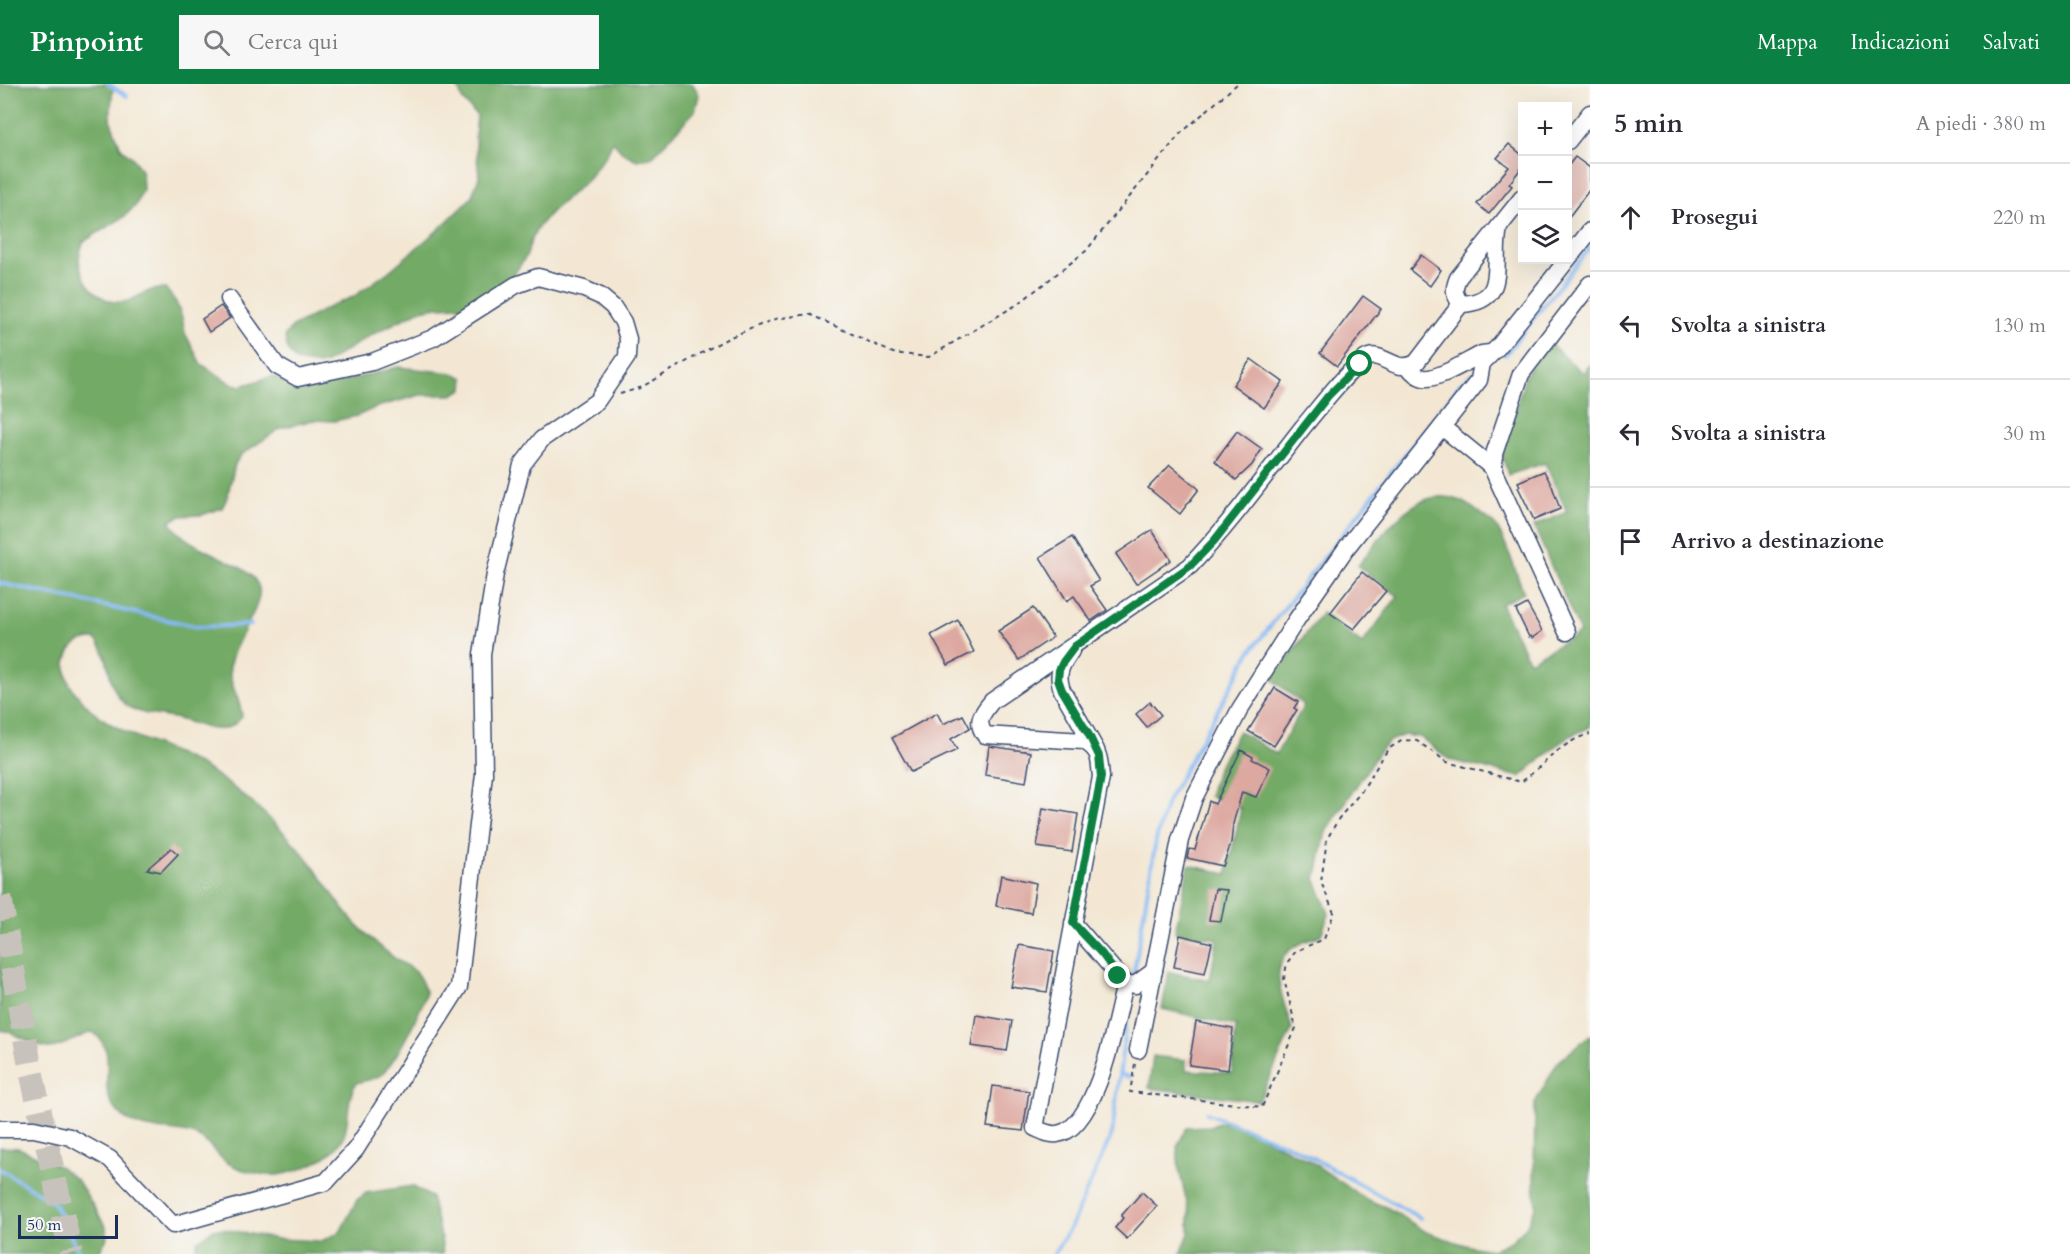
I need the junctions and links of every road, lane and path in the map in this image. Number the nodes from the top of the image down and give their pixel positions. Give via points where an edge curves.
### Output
1 (1237, 84) edge
2 (1590, 113) edge
3 (1572, 136) edge
4 (1518, 203) edge
5 (1499, 228) junction
6 (1590, 231) edge
7 (1590, 284) edge
8 (229, 299) dead end
9 (1461, 304) junction
10 (1490, 353) junction
11 (1408, 367) junction
12 (597, 401) junction
13 (1442, 427) junction
14 (1494, 469) junction
15 (1567, 632) dead end
16 (1075, 646) junction
17 (1590, 734) edge
18 (1099, 756) junction
19 (1073, 923) junction
20 (1154, 971) junction
21 (1129, 984) junction
22 (1138, 1050) joint
23 (0, 1129) edge

1 - 12 path via 1180,134 1086,251 1018,304 929,357 893,353 809,314 775,319 728,338 640,388
2 - 3 street
4 - 5 street
5 - 9 street via 1458,278 1455,296
5 - 9 street via 1494,287 1481,301
6 - 10 street
7 - 14 street via 1521,375 1494,454
8 - 12 street via 277,366 298,378 372,362 433,338 516,285 538,278 584,289 613,307 628,339 627,357
9 - 11 street via 1416,363
10 - 11 street via 1435,377 1424,378
10 - 13 street via 1482,363 1479,380
11 - 16 street via 1377,357 1367,358 1328,396 1190,566
12 - 23 street via 542,439 522,465 495,574 482,654 484,774 459,987 356,1149 326,1182 173,1225 110,1159 80,1142 34,1130
13 - 14 street
13 - 20 street via 1347,547 1240,709 1187,816
14 - 15 street
16 - 18 street via 1063,662 1058,679
16 - 18 street via 992,701 980,719 980,729 986,735 1084,741
17 - 22 path via 1566,743 1521,782 1447,762 1417,741 1403,740 1388,749 1327,839 1321,882 1334,913 1324,939 1296,951 1287,963 1284,979 1296,1028 1262,1107 1130,1092
18 - 19 street via 1101,777
19 - 21 street
19 - 21 street via 1035,1128 1058,1134 1069,1130 1092,1102
20 - 21 street
20 - 22 street

